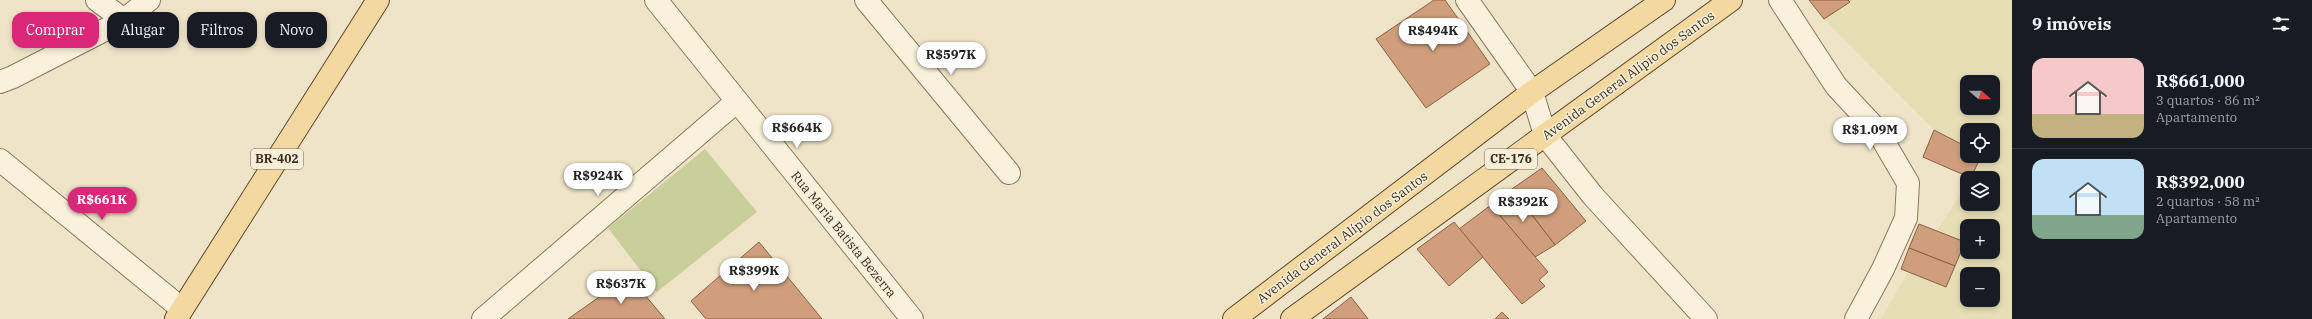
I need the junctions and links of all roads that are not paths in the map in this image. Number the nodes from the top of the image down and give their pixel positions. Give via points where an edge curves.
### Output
1 (97, 0) edge
2 (149, 0) edge
3 (378, 0) edge
4 (656, 0) edge
5 (866, 0) edge
6 (1467, 0) edge
7 (1664, 0) edge
8 (1731, 0) edge
9 (1780, 0) edge
10 (113, 12) edge
11 (134, 12) edge
12 (107, 29) edge
13 (0, 82) edge
14 (1532, 92) junction
15 (736, 102) junction
16 (1546, 135) junction
17 (0, 160) edge
18 (1009, 173) dead end
19 (179, 314) edge
20 (483, 319) edge
21 (912, 319) edge
22 (1234, 319) edge
23 (1292, 319) edge
24 (1706, 319) edge
25 (1856, 319) edge

1 - 10 street
2 - 11 street
3 - 19 main road, BR-402
4 - 15 street, Rua Maria Batista Bezerra via 700,52
5 - 18 street
6 - 14 street
7 - 14 main road, Avenida General Alípio dos Santos / CE-176
8 - 16 main road, Avenida General Alípio dos Santos / CE-176
9 - 25 street via 1836,86 1877,130 1908,183 1906,218 1883,269
12 - 13 street
14 - 16 street
14 - 22 main road, Avenida General Alípio dos Santos / CE-176
15 - 20 street
15 - 21 street, Rua Maria Batista Bezerra
16 - 23 main road, Avenida General Alípio dos Santos / CE-176
16 - 24 street via 1593,196
17 - 19 street

